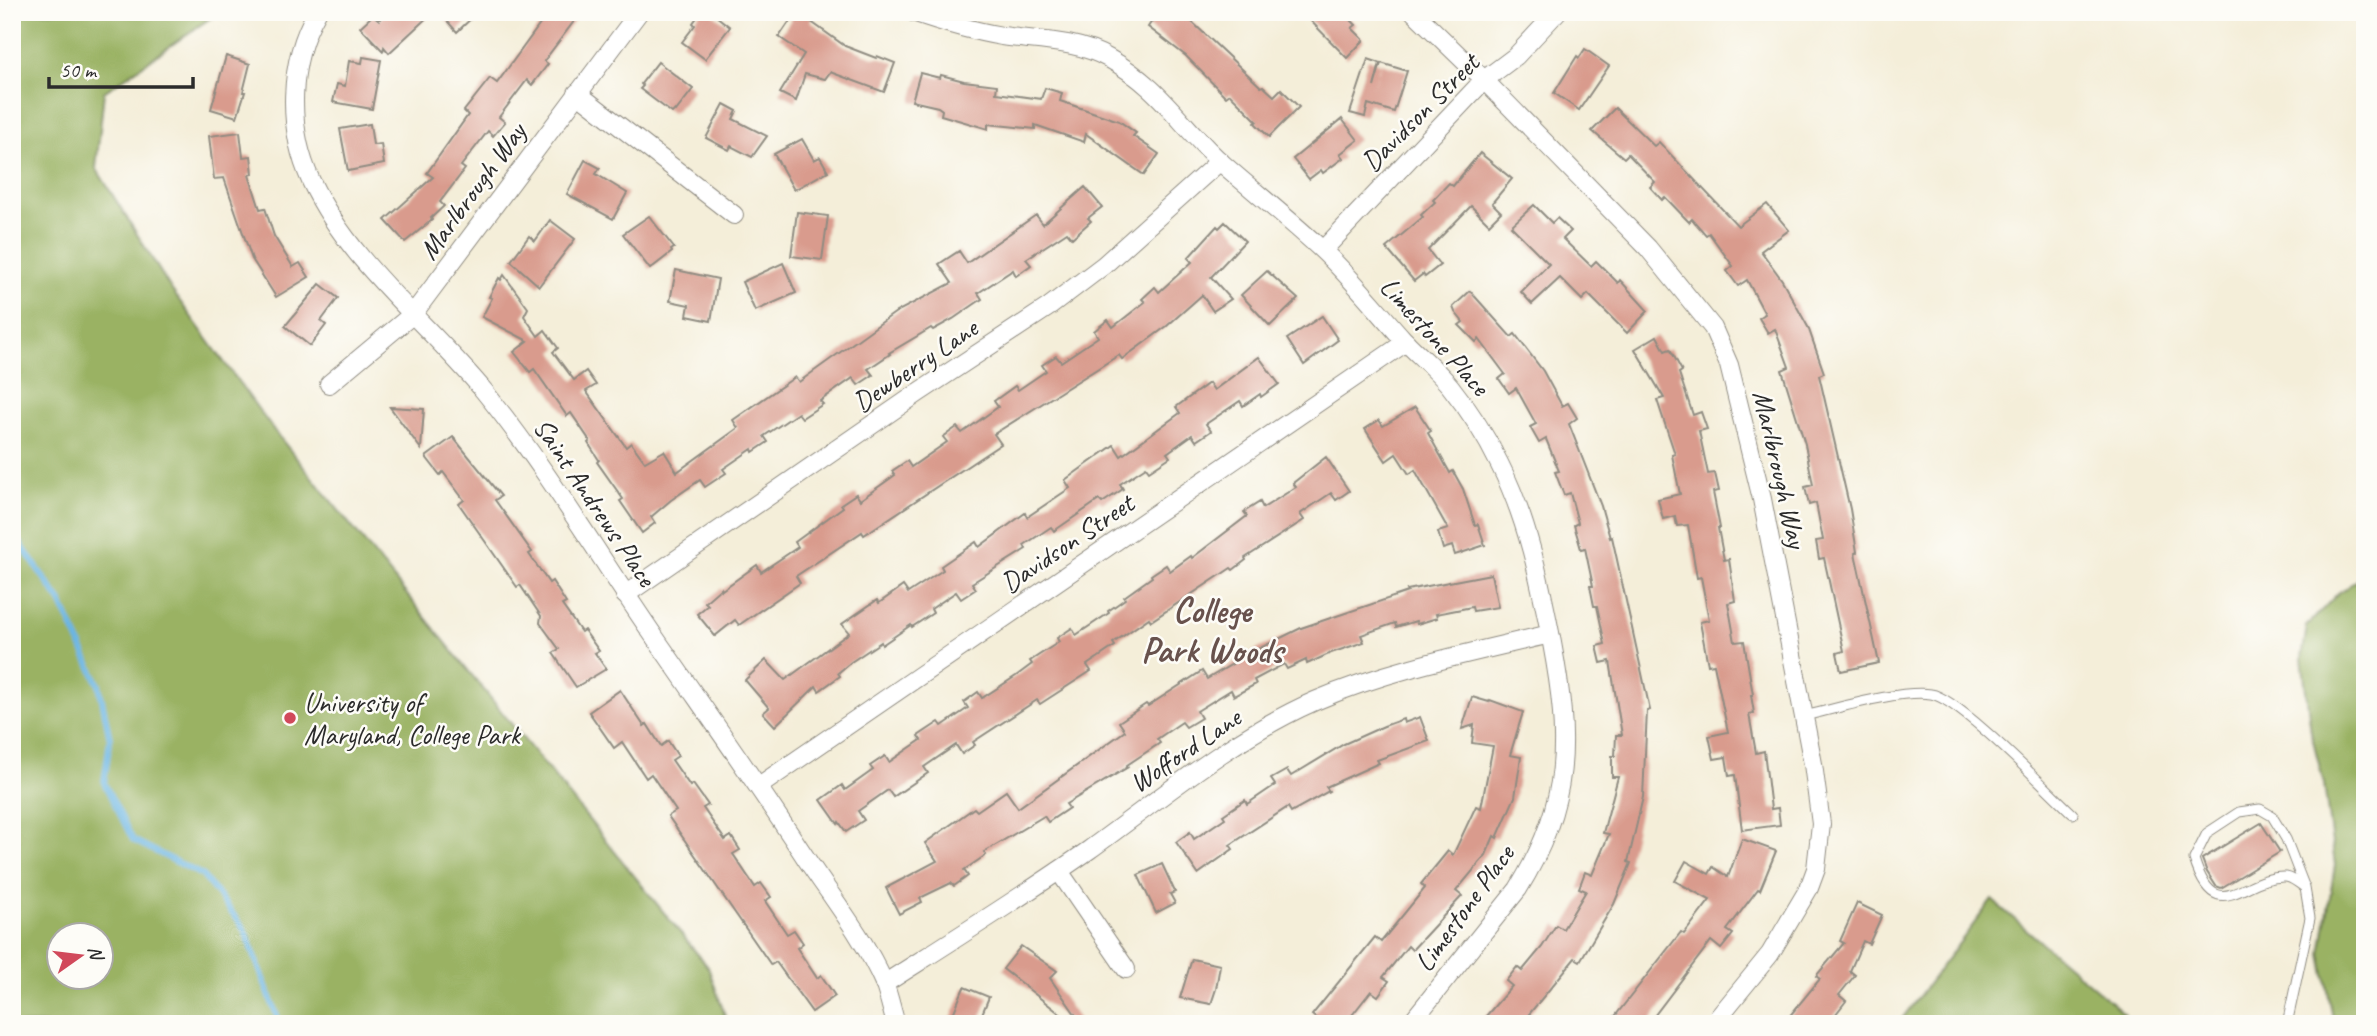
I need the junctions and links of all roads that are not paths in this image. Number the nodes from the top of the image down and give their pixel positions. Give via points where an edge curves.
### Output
1 (317, 12) edge
2 (639, 12) edge
3 (914, 12) edge
4 (1414, 12) edge
5 (1557, 12) edge
6 (1484, 80) junction
7 (577, 93) junction
8 (1220, 161) junction
9 (734, 215) dead end
10 (1323, 250) junction
11 (413, 314) junction
12 (1406, 342) junction
13 (329, 384) dead end
14 (625, 595) junction
15 (1550, 634) junction
16 (1804, 716) junction
17 (759, 786) junction
18 (2073, 814) dead end
19 (1059, 871) junction
20 (2305, 888) junction
21 (1126, 969) dead end
22 (884, 984) junction
23 (896, 1024) edge
24 (1410, 1024) edge
25 (1713, 1024) edge
26 (2287, 1024) edge

1 - 11 street, Saint Andrews Place via 302,46 295,85 293,116 301,152 310,179 340,232
2 - 7 street, Marlbrough Way
3 - 8 street, Limestone Place via 1000,36 1071,45 1109,58 1155,90
4 - 6 street, Marlbrough Way
5 - 6 street, Davidson Street via 1516,56
6 - 10 street, Davidson Street
6 - 16 street, Marlbrough Way via 1648,248 1713,328 1729,365 1762,499
7 - 9 street
7 - 11 street, Marlbrough Way
8 - 10 street, Limestone Place
8 - 14 street, Dewberry Lane via 1104,265 1050,306
10 - 12 street, Limestone Place
11 - 13 street, Marlbrough Way
11 - 14 street, Saint Andrews Place via 514,428
12 - 15 street, Limestone Place via 1449,385 1500,463 1535,558
12 - 17 street, Davidson Street
14 - 17 street, Saint Andrews Place
15 - 19 street, Wofford Lane via 1434,662 1314,702 1216,758
15 - 24 street, Limestone Place via 1565,734 1564,763 1552,816 1518,889
16 - 18 lane via 1905,695 1932,694 1964,711
16 - 25 street, Marlbrough Way via 1821,824 1816,869 1770,954
17 - 22 street, Saint Andrews Place
19 - 21 street
19 - 22 street, Wofford Lane
20 - 20 lane via 2289,877 2218,895 2208,889 2194,859 2207,833 2239,812 2260,809 2272,816 2286,839
20 - 26 lane via 2310,918
22 - 23 street, Saint Andrews Place

